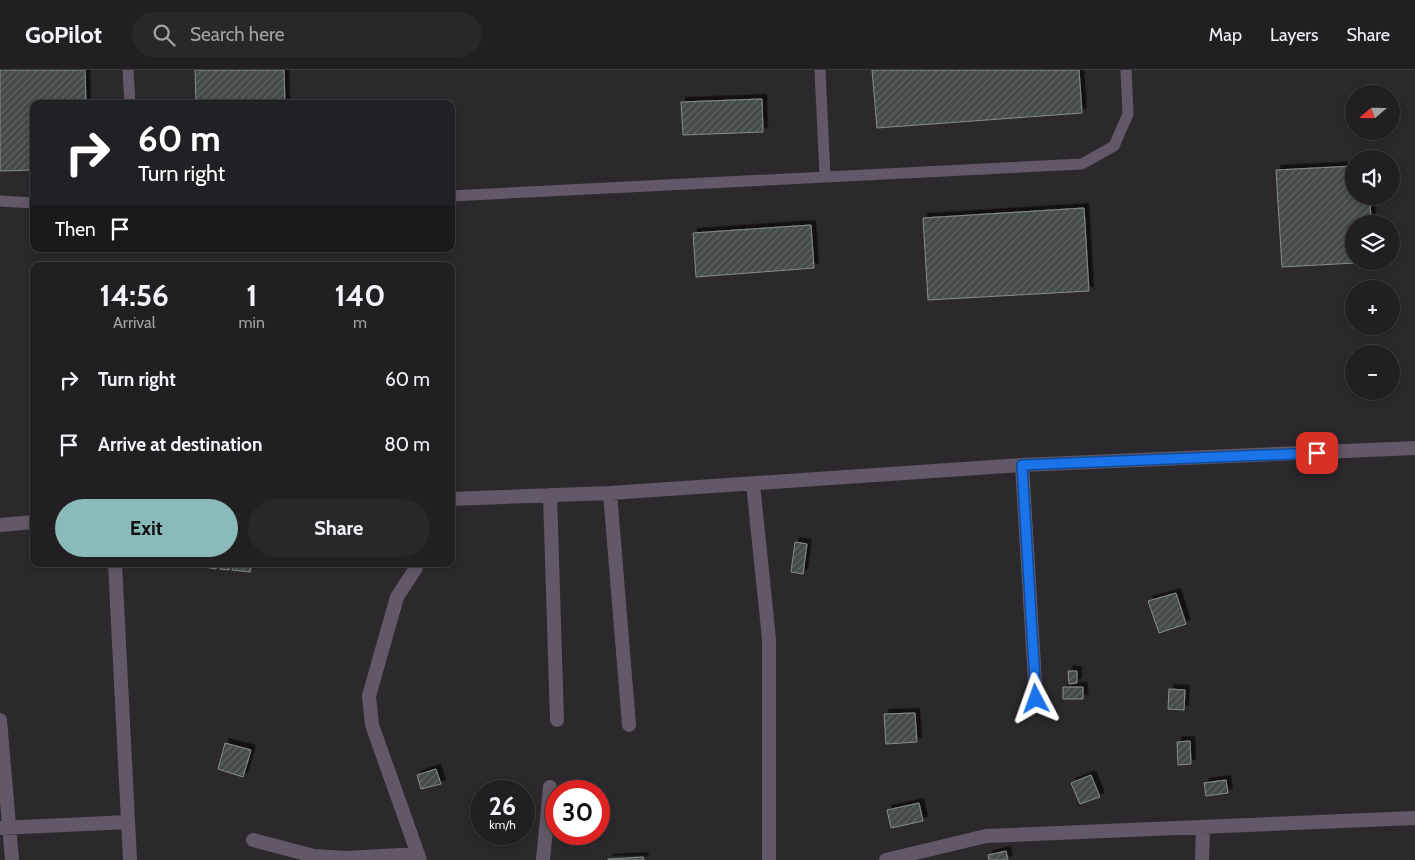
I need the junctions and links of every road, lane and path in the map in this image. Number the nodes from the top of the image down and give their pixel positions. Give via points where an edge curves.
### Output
1 (128, 70) edge
2 (820, 70) edge
3 (1126, 70) edge
4 (130, 100) edge
5 (825, 177) junction
6 (455, 196) edge
7 (0, 201) edge
8 (30, 204) edge
9 (1415, 448) edge
10 (1022, 465) junction
11 (752, 484) junction
12 (610, 493) junction
13 (550, 495) junction
14 (455, 500) edge
15 (30, 522) edge
16 (0, 525) edge
17 (115, 567) edge
18 (416, 567) edge
19 (1036, 699) dead end
20 (0, 720) edge
21 (557, 720) dead end
22 (629, 725) dead end
23 (1415, 818) edge
24 (128, 822) junction
25 (4, 827) edge
26 (1203, 827) junction
27 (545, 839) edge
28 (253, 840) dead end
29 (419, 857) edge
30 (12, 860) edge
31 (130, 860) edge
32 (543, 860) edge
33 (769, 860) edge
34 (886, 860) edge
35 (1202, 860) edge

1 - 4 lane
2 - 5 lane
3 - 5 lane via 1128,114 1114,146 1082,164
5 - 6 lane
7 - 8 lane
9 - 10 street
10 - 11 street
10 - 19 street
11 - 12 street
11 - 33 street via 769,639
12 - 13 street
12 - 22 street
13 - 14 street
13 - 21 street
15 - 16 street
17 - 24 street
18 - 29 street via 397,597 369,696 372,725
20 - 25 street
23 - 26 street
24 - 25 street
24 - 31 street
25 - 30 street
26 - 34 street via 986,836
26 - 35 street
27 - 32 street
28 - 29 street via 314,856

